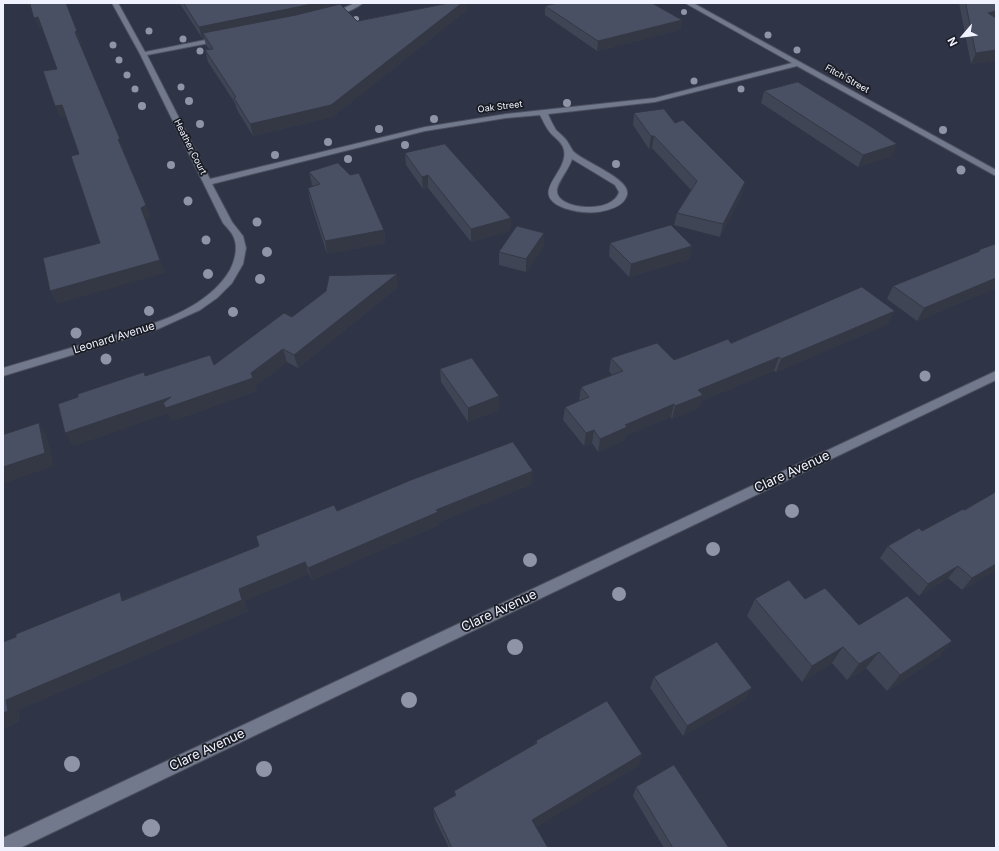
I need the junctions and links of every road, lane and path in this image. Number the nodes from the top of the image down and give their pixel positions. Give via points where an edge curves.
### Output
1 (115, 3) edge
2 (360, 3) edge
3 (688, 3) edge
4 (326, 16) edge
5 (228, 37) edge
6 (143, 54) junction
7 (797, 64) junction
8 (543, 112) junction
9 (568, 151) junction
10 (996, 173) edge
11 (208, 182) junction
12 (219, 291) joint
13 (3, 372) edge
14 (996, 375) edge
15 (3, 846) edge

1 - 6 street, Heather Court
2 - 4 street
3 - 7 street, Fitch Street
5 - 6 street
6 - 11 street, Heather Court
7 - 8 street, Oak Street via 655,100
7 - 10 street, Fitch Street
8 - 9 street via 553,131 564,141
8 - 11 street, Oak Street via 425,129
9 - 9 street via 564,170 553,187 554,194 560,202 583,210 597,210 619,202 623,195 622,187
11 - 12 street, Heather Court via 228,223 239,237 241,247 236,269
12 - 13 street, Leonard Avenue via 201,305 172,320
14 - 15 street, Clare Avenue

